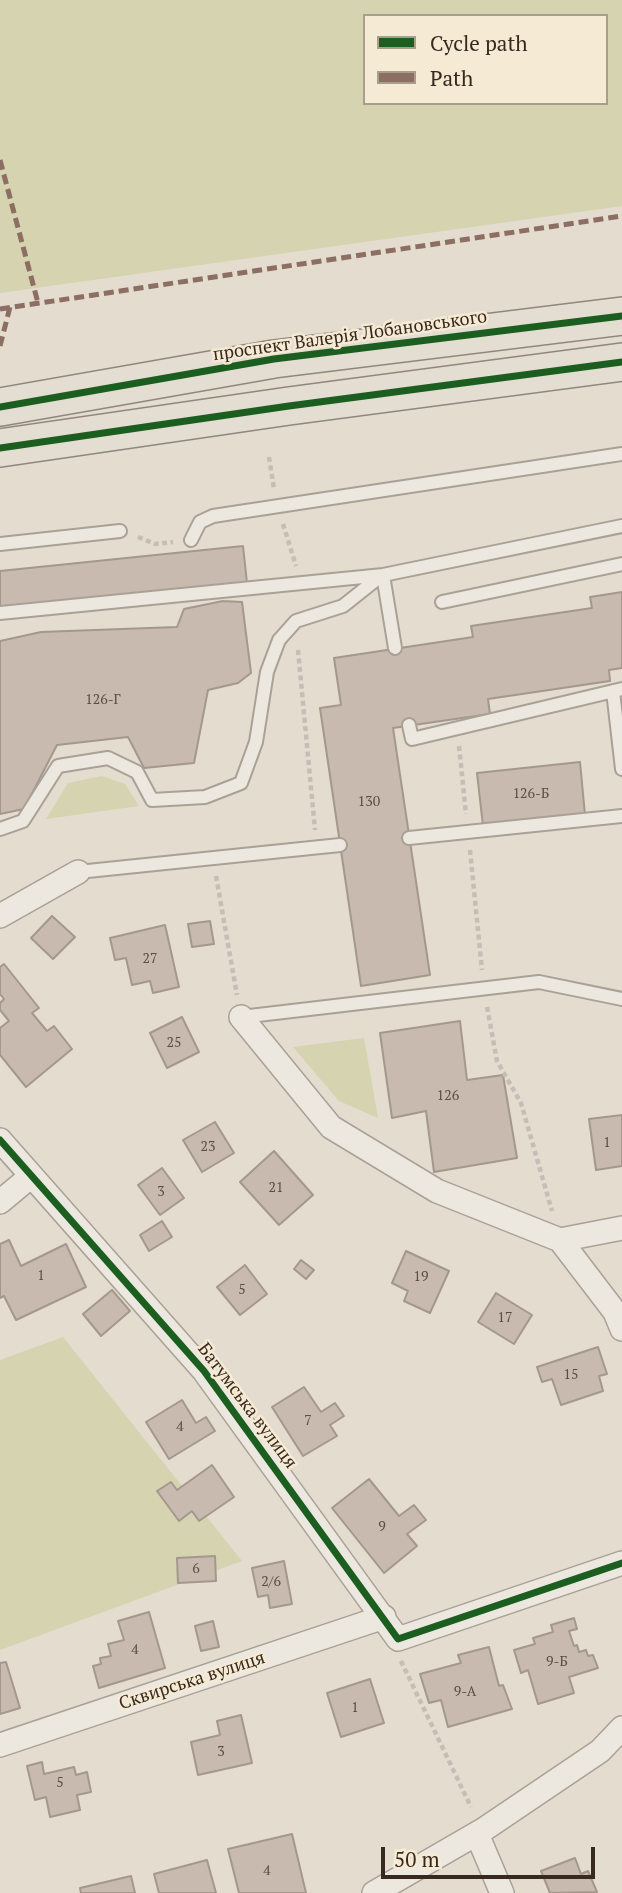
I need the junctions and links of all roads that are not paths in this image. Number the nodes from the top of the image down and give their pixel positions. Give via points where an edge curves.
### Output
1 (622, 316) edge
2 (622, 362) edge
3 (0, 407) edge
4 (0, 448) edge
5 (622, 454) edge
6 (622, 526) edge
7 (120, 531) dead end
8 (191, 540) dead end
9 (0, 544) edge
10 (622, 564) edge
11 (383, 575) junction
12 (442, 602) dead end
13 (0, 613) edge
14 (396, 648) dead end
15 (618, 690) edge
16 (410, 726) dead end
17 (622, 769) edge
18 (622, 816) edge
19 (0, 829) edge
20 (410, 838) dead end
21 (340, 845) dead end
22 (78, 872) joint
23 (0, 916) edge
24 (622, 999) edge
25 (241, 1017) joint
26 (0, 1140) edge
27 (30, 1177) junction
28 (0, 1202) edge
29 (622, 1228) edge
30 (560, 1240) junction
31 (622, 1329) edge
32 (622, 1563) edge
33 (384, 1616) junction
34 (622, 1728) edge
35 (0, 1745) edge
36 (480, 1832) junction
37 (374, 1893) edge
38 (502, 1893) edge

1 - 3 main road, проспект Валерія Лобановського via 274,359
2 - 4 main road
5 - 8 lane via 213,516 200,522
6 - 11 lane
7 - 9 lane
10 - 12 lane
11 - 13 lane
11 - 14 lane
11 - 19 lane via 343,606 296,621 279,640 267,672 256,742 241,783 205,797 152,800 136,772 108,758 58,766 23,821
15 - 16 lane via 412,740
15 - 17 lane
18 - 20 lane
21 - 22 lane
22 - 23 street
24 - 25 lane via 539,982
25 - 30 street via 331,1127 436,1191
26 - 27 street, Батумська вулиця
27 - 28 street
27 - 33 street, Батумська вулиця via 204,1371
29 - 30 street
30 - 31 street via 615,1312
32 - 33 street, Батумська вулиця via 398,1639
33 - 35 street, Сквирська вулиця
34 - 36 street via 600,1751
36 - 37 street
36 - 38 street

